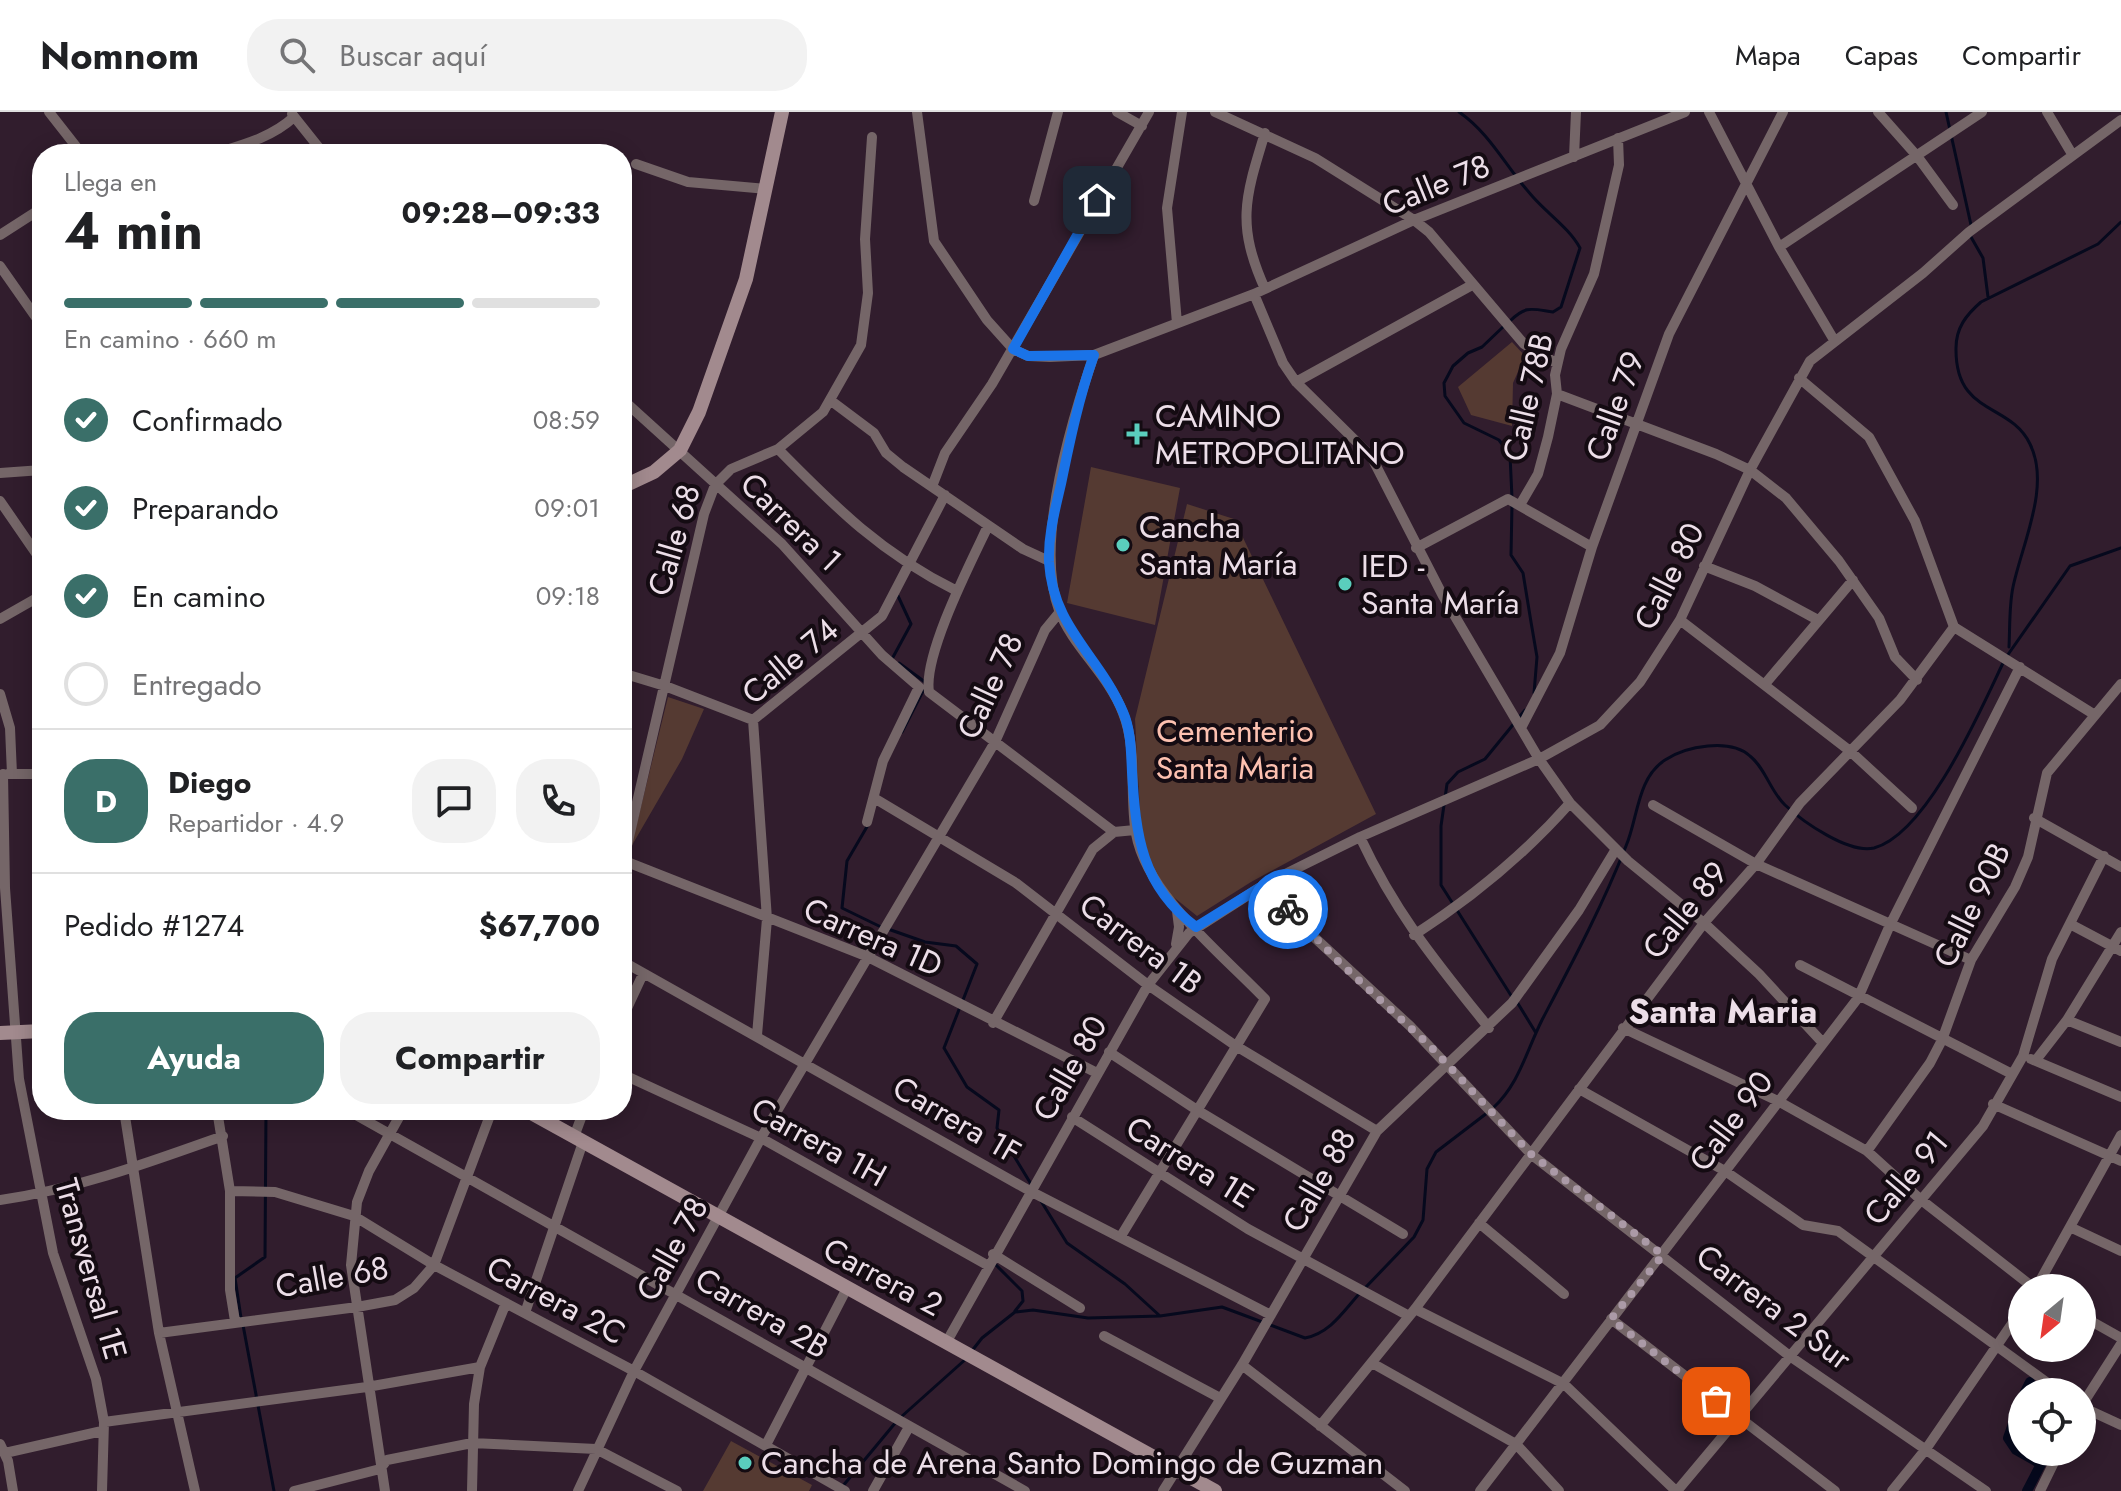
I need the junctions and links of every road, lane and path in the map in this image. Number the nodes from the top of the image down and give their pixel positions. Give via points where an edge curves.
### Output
1 (49, 112) edge
2 (782, 112) edge
3 (917, 112) edge
4 (1058, 112) edge
5 (1117, 112) edge
6 (1149, 112) edge
7 (1182, 112) edge
8 (1215, 112) edge
9 (1576, 112) edge
10 (1685, 112) edge
11 (1709, 112) edge
12 (1783, 112) edge
13 (1878, 112) edge
14 (1982, 112) edge
15 (2047, 112) edge
16 (292, 115) edge
17 (2121, 120) edge
18 (1142, 126) junction
19 (1265, 133) junction
20 (872, 137) dead end
21 (1618, 138) junction
22 (74, 144) edge
23 (246, 144) edge
24 (316, 144) edge
25 (2072, 154) junction
26 (1917, 156) junction
27 (1574, 157) junction
28 (636, 164) dead end
29 (1747, 182) junction
30 (766, 189) junction
31 (1034, 201) dead end
32 (1953, 205) dead end
33 (32, 214) edge
34 (1414, 220) junction
35 (0, 235) edge
36 (1779, 247) junction
37 (0, 266) edge
38 (1472, 285) junction
39 (1265, 289) junction
40 (1254, 294) junction
41 (32, 312) edge
42 (1177, 323) junction
43 (1834, 340) junction
44 (1013, 349) junction
45 (1094, 355) junction
46 (1556, 363) junction
47 (1799, 378) junction
48 (1296, 382) junction
49 (1557, 394) junction
50 (830, 400) junction
51 (632, 408) edge
52 (1639, 422) junction
53 (778, 449) junction
54 (680, 450) junction
55 (1750, 470) junction
56 (32, 471) edge
57 (0, 473) edge
58 (632, 482) edge
59 (933, 484) junction
60 (715, 485) junction
61 (945, 495) junction
62 (0, 501) edge
63 (1515, 502) junction
64 (5, 522) edge
65 (988, 526) junction
66 (1592, 547) junction
67 (1416, 548) junction
68 (32, 551) edge
69 (1049, 561) junction
70 (1704, 566) junction
71 (910, 567) junction
72 (1853, 580) junction
73 (957, 591) junction
74 (32, 601) edge
75 (1059, 613) junction
76 (0, 619) edge
77 (1680, 620) junction
78 (1818, 620) junction
79 (1954, 627) junction
80 (864, 633) junction
81 (2016, 665) junction
82 (632, 676) edge
83 (1917, 680) junction
84 (1765, 684) junction
85 (2121, 684) edge
86 (665, 686) junction
87 (924, 690) junction
88 (0, 694) edge
89 (2095, 715) junction
90 (753, 720) junction
91 (1521, 728) junction
92 (995, 742) junction
93 (1850, 751) junction
94 (1539, 759) junction
95 (5, 774) edge
96 (32, 774) edge
97 (877, 800) junction
98 (1570, 803) junction
99 (1653, 805) dead end
100 (1912, 808) dead end
101 (2034, 818) junction
102 (867, 822) dead end
103 (632, 824) edge
104 (1135, 830) junction
105 (1114, 832) junction
106 (939, 834) junction
107 (1360, 837) junction
108 (1621, 855) junction
109 (2, 856) edge
110 (2104, 856) junction
111 (1756, 864) junction
112 (632, 866) edge
113 (2121, 867) edge
114 (1267, 883) junction
115 (2, 889) edge
116 (1177, 911) junction
117 (1056, 912) junction
118 (767, 919) junction
119 (1704, 923) junction
120 (2070, 924) junction
121 (1890, 925) junction
122 (1196, 927) junction
123 (2121, 932) edge
124 (1414, 935) junction
125 (1175, 947) junction
126 (2116, 948) edge
127 (866, 956) junction
128 (1971, 960) junction
129 (1800, 965) dead end
130 (632, 967) edge
131 (643, 974) junction
132 (1148, 985) junction
133 (632, 998) edge
134 (1858, 998) junction
135 (2067, 1020) junction
136 (993, 1023) junction
137 (1489, 1028) junction
138 (1623, 1028) junction
139 (32, 1032) edge
140 (8, 1034) edge
141 (757, 1035) junction
142 (1942, 1040) junction
143 (2121, 1042) edge
144 (1823, 1043) junction
145 (1236, 1046) junction
146 (1109, 1052) junction
147 (2023, 1056) junction
148 (2036, 1060) junction
149 (806, 1064) junction
150 (1449, 1065) junction
151 (1097, 1073) junction
152 (2010, 1073) junction
153 (632, 1079) edge
154 (1579, 1089) junction
155 (2121, 1097) edge
156 (1778, 1101) junction
157 (1993, 1104) junction
158 (1197, 1110) junction
159 (1072, 1117) junction
160 (126, 1120) edge
161 (219, 1120) edge
162 (363, 1120) edge
163 (397, 1120) edge
164 (488, 1120) edge
165 (544, 1120) edge
166 (582, 1120) edge
167 (1377, 1131) junction
168 (388, 1135) junction
169 (2121, 1135) edge
170 (223, 1136) junction
171 (761, 1138) junction
172 (579, 1140) junction
173 (1867, 1151) junction
174 (1532, 1155) junction
175 (2109, 1157) junction
176 (2121, 1161) edge
177 (135, 1168) junction
178 (1725, 1171) junction
179 (1159, 1175) junction
180 (466, 1176) junction
181 (230, 1191) junction
182 (1030, 1191) junction
183 (40, 1194) junction
184 (1339, 1194) junction
185 (1920, 1199) junction
186 (0, 1200) edge
187 (354, 1216) junction
188 (719, 1218) junction
189 (1479, 1223) junction
190 (554, 1226) junction
191 (2072, 1228) junction
192 (1403, 1234) dead end
193 (1121, 1236) junction
194 (2121, 1251) edge
195 (993, 1254) junction
196 (1663, 1255) junction
197 (1874, 1257) junction
198 (1303, 1259) junction
199 (434, 1265) junction
200 (987, 1265) junction
201 (2017, 1274) edge
202 (2044, 1274) edge
203 (846, 1290) junction
204 (676, 1294) junction
205 (1564, 1294) dead end
206 (506, 1303) junction
207 (357, 1307) junction
208 (1080, 1308) dead end
209 (1412, 1312) junction
210 (525, 1313) junction
211 (1611, 1319) junction
212 (240, 1320) junction
213 (1268, 1320) junction
214 (2096, 1325) edge
215 (2008, 1328) edge
216 (159, 1333) junction
217 (1104, 1336) dead end
218 (2121, 1341) edge
219 (946, 1343) junction
220 (1994, 1348) junction
221 (1791, 1357) junction
222 (1372, 1363) junction
223 (1242, 1365) junction
224 (480, 1367) junction
225 (805, 1368) junction
226 (634, 1371) junction
227 (2039, 1378) edge
228 (2096, 1383) edge
229 (1564, 1384) junction
230 (367, 1387) junction
231 (1220, 1398) junction
232 (178, 1410) junction
233 (2096, 1413) edge
234 (1738, 1419) junction
235 (2121, 1425) edge
236 (907, 1426) junction
237 (1320, 1426) junction
238 (103, 1427) junction
239 (472, 1443) junction
240 (1516, 1444) junction
241 (766, 1445) junction
242 (3, 1448) edge
243 (596, 1449) junction
244 (1926, 1449) junction
245 (2052, 1466) edge
246 (380, 1469) junction
247 (1175, 1470) junction
248 (1984, 1490) edge
249 (13, 1491) edge
250 (102, 1491) edge
251 (195, 1491) edge
252 (294, 1491) edge
253 (385, 1491) edge
254 (472, 1491) edge
255 (578, 1491) edge
256 (677, 1491) edge
257 (845, 1491) edge
258 (873, 1491) edge
259 (1025, 1491) edge
260 (1163, 1491) edge
261 (1215, 1491) edge
262 (1405, 1491) edge
263 (1480, 1491) edge
264 (1559, 1491) edge
265 (1677, 1491) edge
266 (1835, 1491) edge
267 (1892, 1491) edge
268 (2040, 1491) edge

1 - 22 street
2 - 30 street, Calle 68
3 - 44 street via 934,241
4 - 31 street
5 - 18 street
6 - 18 street
7 - 42 street via 1167,208
8 - 19 street
9 - 27 street
10 - 21 street, Calle 78
11 - 29 street
12 - 29 street, Calle 79
13 - 26 street
14 - 26 street
15 - 25 street
16 - 23 street
16 - 24 street
17 - 25 street, Calle 80
18 - 44 street
19 - 34 street
19 - 39 street via 1251,183 1245,240
20 - 50 street, Calle 68 via 866,323 855,357
21 - 27 street, Calle 78
21 - 46 street, Calle 78B via 1619,165 1594,274
25 - 43 street, Calle 80
26 - 32 street
26 - 36 street
27 - 34 street, Calle 78
28 - 30 street via 688,182
29 - 36 street
29 - 52 street, Calle 79 via 1669,334
30 - 54 street, Calle 68 via 746,279 699,412
33 - 35 street
34 - 38 street
34 - 39 street, Calle 78
36 - 43 street
37 - 41 street
38 - 46 street via 1532,350
38 - 48 street
39 - 40 street, Calle 78
40 - 42 street, Calle 78
40 - 48 street
42 - 45 street, Calle 78
43 - 47 street, Calle 80
44 - 45 street via 1028,356
44 - 59 street via 960,426
45 - 69 street, Calle 78 via 1078,402 1049,537
46 - 49 street, Calle 78B
47 - 55 street, Calle 80
47 - 79 street via 1869,437 1915,521
48 - 67 street via 1371,456
49 - 52 street
49 - 63 street, Calle 78B via 1538,474
50 - 53 street, Calle 68 via 813,423
50 - 59 street via 874,433 894,460
51 - 54 street, Carrera 1
52 - 55 street
52 - 66 street, Calle 79
53 - 60 street, Calle 68 via 731,469
53 - 71 street via 837,510
54 - 58 street, Calle 68
54 - 60 street, Carrera 1
55 - 70 street, Calle 80
55 - 72 street via 1801,512
56 - 57 street
59 - 61 street
60 - 80 street, Carrera 1 via 782,544
60 - 86 street, Calle 68
61 - 65 street
61 - 71 street, Calle 74
62 - 64 street
63 - 66 street
63 - 67 street, Calle 78B
64 - 68 street
65 - 69 street
65 - 73 street
66 - 91 street, Calle 79 via 1560,653
67 - 91 street
69 - 75 street, Calle 78
70 - 77 street, Calle 80
70 - 78 street
71 - 73 street
71 - 80 street, Calle 74 via 882,616
72 - 78 street
72 - 83 street via 1879,618 1895,657
73 - 87 street
74 - 76 street
75 - 92 street, Calle 78 via 1038,643
75 - 104 street via 1124,714
77 - 84 street
77 - 94 street, Calle 80 via 1615,711 1574,742
78 - 84 street
79 - 81 street
79 - 83 street, Calle 89
80 - 87 street, Carrera 1
80 - 90 street, Calle 74
81 - 89 street
81 - 121 street, Calle 90
82 - 86 street
83 - 93 street, Calle 89
84 - 93 street
85 - 89 street, Calle 90B
86 - 90 street
86 - 103 street, Calle 68
87 - 92 street, Carrera 1
87 - 97 street via 883,761
88 - 95 street, Transversal 1E via 10,728
89 - 101 street, Calle 90B via 2047,773
90 - 118 street, Calle 74
91 - 94 street
92 - 105 street, Carrera 1
92 - 106 street, Calle 78
93 - 100 street
93 - 111 street, Calle 89 via 1800,803
94 - 98 street
94 - 107 street, Calle 80
95 - 96 street
95 - 109 street, Transversal 1E
97 - 102 street
97 - 106 street, Carrera 1B
98 - 108 street
98 - 124 street via 1540,837 1455,909
99 - 111 street
101 - 110 street
101 - 128 street, Calle 90B via 2028,857 2015,887
104 - 105 street
104 - 116 street via 1143,858
105 - 117 street via 1093,849
106 - 117 street, Carrera 1B
106 - 127 street, Calle 78
107 - 114 street, Calle 80
107 - 124 street
108 - 119 street
108 - 137 street, Calle 88
109 - 115 street, Transversal 1E
110 - 113 street
110 - 120 street, Calle 91
111 - 119 street, Calle 89
111 - 121 street
112 - 118 street, Carrera 1D
114 - 122 street, Calle 80
114 - 150 street, Carrera 2 Sur via 1320,944
115 - 140 street, Transversal 1E
116 - 122 street
116 - 125 street
117 - 132 street, Carrera 1B
117 - 136 street
118 - 127 street, Carrera 1D
118 - 141 street, Calle 74
119 - 138 street, Calle 89
119 - 144 street
120 - 126 street
120 - 147 street, Calle 91 via 2052,959
121 - 128 street
121 - 134 street, Calle 90
122 - 125 street, Calle 80
122 - 145 street via 1265,999
123 - 126 street
124 - 137 street
125 - 132 street, Calle 80
126 - 135 street
127 - 136 street, Carrera 1D
127 - 149 street, Calle 78
128 - 142 street, Calle 90B
129 - 134 street
130 - 131 street, Carrera 1F
131 - 133 street
131 - 141 street, Carrera 1F
132 - 145 street, Carrera 1B
132 - 146 street, Calle 80
134 - 142 street
134 - 144 street, Calle 90
135 - 143 street
135 - 148 street
136 - 151 street, Carrera 1D
137 - 150 street, Calle 88
138 - 154 street, Calle 89
138 - 156 street
139 - 140 street
140 - 183 street, Transversal 1E
141 - 149 street, Carrera 1F
142 - 152 street
142 - 173 street, Calle 90B
144 - 156 street, Calle 90
145 - 158 street
145 - 167 street, Carrera 1B
146 - 151 street, Calle 80
146 - 158 street
147 - 148 street
147 - 152 street, Calle 91
148 - 155 street
149 - 171 street, Calle 78
149 - 182 street, Carrera 1F
150 - 167 street, Calle 88
150 - 174 street, Carrera 2 Sur
151 - 159 street, Calle 80
152 - 157 street, Calle 91
153 - 171 street, Carrera 1H
154 - 174 street, Calle 89
154 - 178 street
156 - 173 street
156 - 178 street, Calle 90
157 - 175 street
157 - 185 street, Calle 91 via 1956,1162
158 - 179 street
158 - 184 street
159 - 179 street, Carrera 1E
159 - 182 street, Calle 80
160 - 177 street
161 - 170 street
162 - 168 street, Carrera 2B
163 - 168 street
164 - 180 street, Calle 68
165 - 172 street, Carrera 2
166 - 172 street
167 - 184 street, Calle 88
168 - 180 street, Carrera 2B
168 - 187 street
169 - 175 street
170 - 177 street
170 - 181 street
171 - 188 street, Calle 78
171 - 200 street, Carrera 1H
172 - 188 street, Carrera 2
172 - 190 street
173 - 185 street
174 - 189 street, Calle 89
174 - 196 street, Carrera 2 Sur
175 - 176 street
175 - 191 street
177 - 183 street
177 - 216 street
178 - 196 street, Calle 90
178 - 197 street via 1803,1225 1838,1231
179 - 193 street
179 - 198 street, Carrera 1E
180 - 190 street, Carrera 2B
180 - 199 street, Calle 68
181 - 187 street, Carrera 2C via 275,1192
181 - 212 street via 230,1290
182 - 193 street, Carrera 1F
182 - 195 street, Calle 80
183 - 186 street
183 - 238 street, Transversal 1E via 53,1253 96,1379
184 - 192 street
184 - 198 street, Calle 88
185 - 197 street, Calle 91
185 - 201 street
187 - 199 street, Carrera 2C
187 - 207 street via 351,1265
188 - 203 street, Carrera 2
188 - 204 street, Calle 78
189 - 205 street
189 - 209 street, Calle 89
190 - 204 street, Carrera 2B
190 - 210 street
191 - 194 street
191 - 202 street
193 - 213 street, Carrera 1F
195 - 200 street, Calle 80
195 - 208 street
196 - 211 street, Calle 90
196 - 221 street, Carrera 2 Sur
197 - 220 street
197 - 221 street, Calle 91
198 - 209 street, Carrera 1E
198 - 213 street, Calle 88
199 - 206 street, Carrera 2C
199 - 207 street, Calle 68 via 395,1300
200 - 219 street, Calle 80
203 - 219 street, Carrera 2
203 - 225 street
204 - 225 street, Carrera 2B
204 - 226 street, Calle 78
206 - 210 street, Carrera 2C
206 - 224 street
207 - 212 street, Calle 68
207 - 230 street
209 - 222 street, Calle 89
209 - 229 street, Carrera 1E
210 - 226 street, Carrera 2C
211 - 229 street, Calle 90
211 - 234 street
212 - 216 street, Calle 68
213 - 223 street, Calle 88
214 - 218 street
215 - 220 street
216 - 232 street
217 - 231 street
218 - 228 street
219 - 247 street, Carrera 2
220 - 227 street
220 - 244 street
221 - 234 street, Calle 91
221 - 244 street, Carrera 2 Sur
222 - 237 street, Calle 89
222 - 240 street
223 - 231 street, Calle 88
223 - 237 street
224 - 230 street
224 - 239 street
225 - 236 street, Carrera 2B
225 - 241 street
226 - 241 street, Carrera 2C
226 - 243 street, Calle 78
229 - 240 street, Calle 90
229 - 265 street, Carrera 1E
230 - 232 street
230 - 246 street
231 - 247 street, Calle 88
232 - 238 street
232 - 251 street
233 - 235 street
234 - 265 street, Calle 91
234 - 266 street
236 - 258 street
236 - 259 street, Carrera 2B
237 - 262 street
238 - 242 street
238 - 250 street, Transversal 1E
239 - 243 street
239 - 246 street via 387,1460
239 - 254 street
240 - 263 street, Calle 90
240 - 264 street
241 - 257 street, Carrera 2C
242 - 249 street
243 - 255 street, Calle 78
243 - 256 street
244 - 248 street, Carrera 2 Sur
244 - 267 street
245 - 268 street
246 - 252 street
246 - 253 street
247 - 260 street, Calle 88
247 - 261 street, Carrera 2

